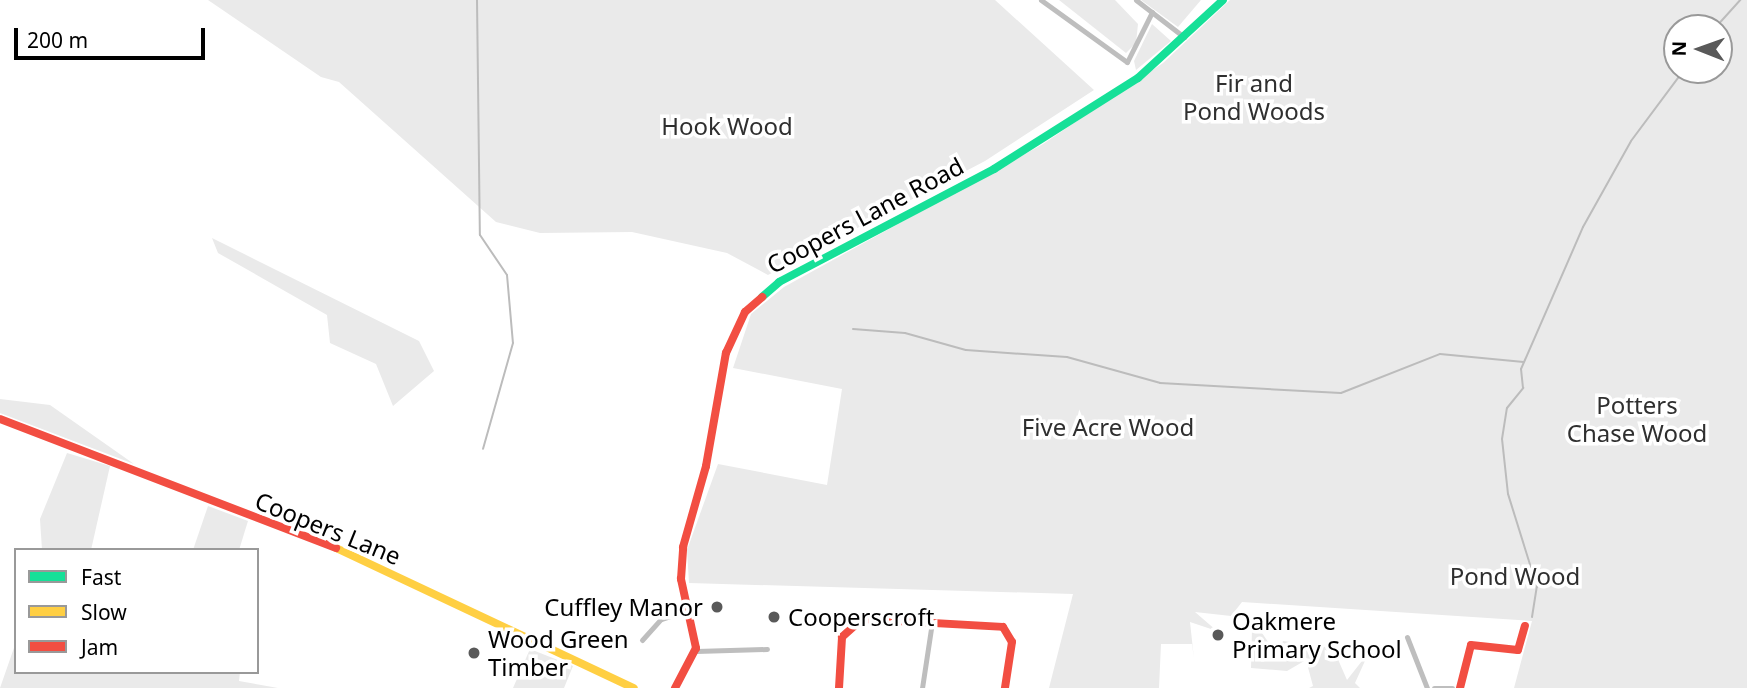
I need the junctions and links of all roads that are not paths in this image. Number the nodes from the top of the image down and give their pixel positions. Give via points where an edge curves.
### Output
1 (1041, 0) edge
2 (1136, 0) edge
3 (1223, 0) edge
4 (1152, 12) junction
5 (1185, 37) junction
6 (0, 419) edge
7 (688, 610) junction
8 (932, 622) junction
9 (1525, 626) dead end
10 (1406, 637) dead end
11 (642, 640) dead end
12 (767, 649) dead end
13 (696, 652) junction
14 (635, 688) edge
15 (675, 688) edge
16 (839, 688) edge
17 (922, 688) edge
18 (1005, 688) edge
19 (1427, 688) edge
20 (1434, 688) edge
21 (1452, 688) edge
22 (1460, 688) edge

1 - 4 street via 1127,62
2 - 4 street
3 - 5 street, Coopers Lane Road
4 - 5 street
5 - 7 street, Coopers Lane Road via 1138,78 993,169 779,282 752,303 726,352 704,478 682,547
6 - 14 street, Coopers Lane via 357,556
7 - 11 street via 661,619
7 - 13 street, Coopers Lane Road
8 - 16 street via 853,622 842,637
8 - 17 street
8 - 18 street via 996,624 1009,632
9 - 22 street via 1518,650 1471,645
10 - 19 street
12 - 13 street
13 - 15 street
20 - 21 street

